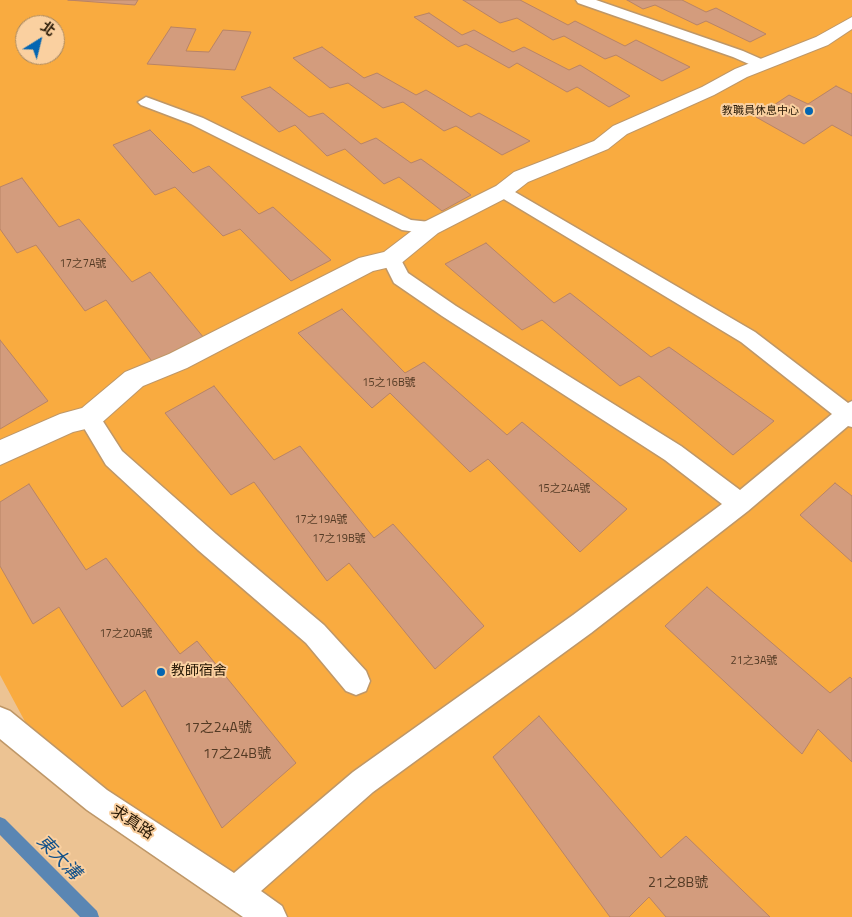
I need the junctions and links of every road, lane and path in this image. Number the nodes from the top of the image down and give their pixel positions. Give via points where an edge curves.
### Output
1 (582, 0) edge
2 (852, 22) edge
3 (763, 65) junction
4 (146, 102) dead end
5 (503, 191) junction
6 (430, 228) junction
7 (392, 259) junction
8 (850, 414) edge
9 (89, 418) junction
10 (0, 453) edge
11 (740, 504) junction
12 (356, 681) dead end
13 (0, 722) edge
14 (236, 892) junction
15 (271, 917) edge

1 - 3 lane
2 - 3 street via 822,41
3 - 5 street via 620,130 601,145 521,178
4 - 6 lane via 197,121 408,226
5 - 6 street
5 - 8 lane via 748,337
6 - 7 street
7 - 9 street via 367,264 134,379
7 - 11 lane via 401,278 673,453
8 - 11 lane
9 - 10 street via 69,422
9 - 12 lane via 114,458 315,634
11 - 14 lane via 582,624 363,782
13 - 14 lane, 求真路 via 97,800
14 - 15 lane, 求真路

